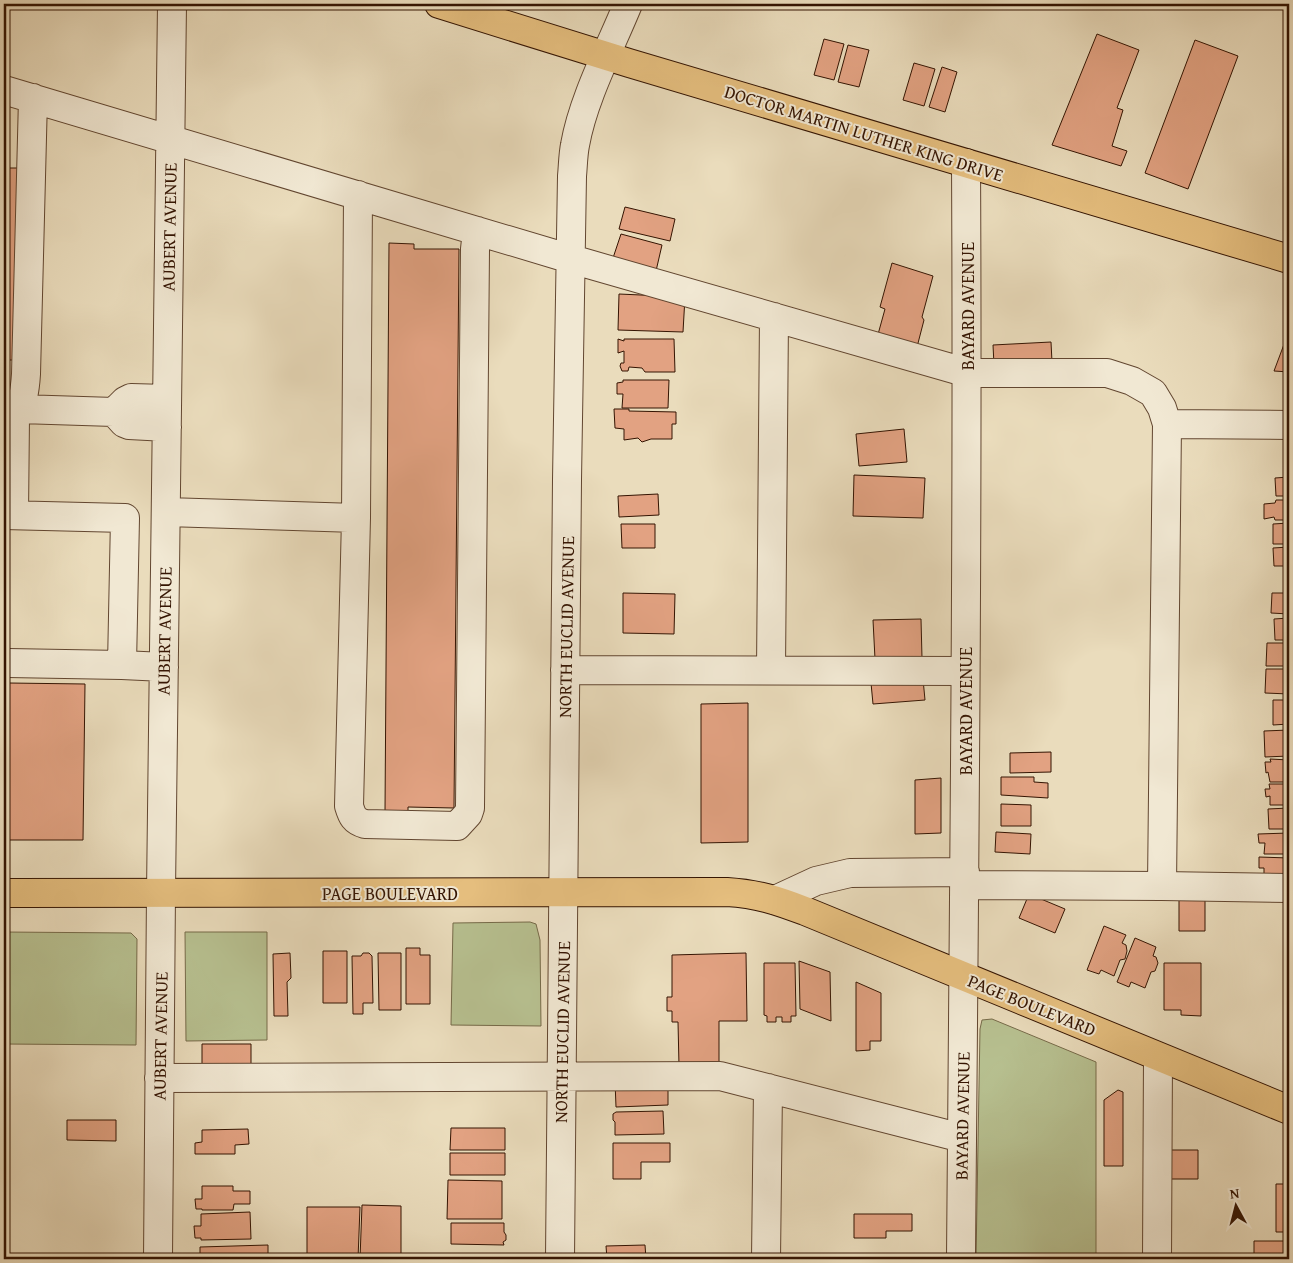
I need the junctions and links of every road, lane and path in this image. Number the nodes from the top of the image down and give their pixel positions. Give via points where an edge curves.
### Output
1 (172, 4) edge
2 (439, 4) edge
3 (628, 4) edge
4 (606, 56) junction
5 (4, 90) edge
6 (33, 98) junction
7 (171, 139) junction
8 (966, 164) junction
9 (358, 195) junction
10 (477, 231) junction
11 (570, 259) junction
12 (1289, 259) edge
13 (774, 317) junction
14 (968, 373) junction
15 (167, 399) junction
16 (20, 409) junction
17 (114, 412) junction
18 (1167, 424) junction
19 (1289, 425) edge
20 (167, 427) junction
21 (166, 512) junction
22 (9, 515) edge
23 (356, 518) junction
24 (8, 663) dead end
25 (122, 665) junction
26 (164, 667) junction
27 (566, 670) junction
28 (771, 670) junction
29 (966, 670) junction
30 (964, 879) junction
31 (1162, 886) junction
32 (1289, 888) edge
33 (161, 892) junction
34 (4, 893) edge
35 (564, 893) junction
36 (775, 900) junction
37 (963, 977) junction
38 (1158, 1057) junction
39 (562, 1076) junction
40 (159, 1078) junction
41 (768, 1088) junction
42 (1289, 1110) edge
43 (962, 1138) junction
44 (158, 1259) edge
45 (560, 1259) edge
46 (766, 1259) edge
47 (960, 1259) edge
48 (1157, 1259) edge

1 - 7 street, AUBERT AVENUE
2 - 4 main road, DOCTOR MARTIN LUTHER KING DRIVE
3 - 4 street, NORTH EUCLID AVENUE
4 - 8 main road, DOCTOR MARTIN LUTHER KING DRIVE
4 - 11 street, NORTH EUCLID AVENUE via 588,100 575,145
5 - 6 street
6 - 7 street
6 - 16 street via 26,374
7 - 9 street
7 - 15 street, AUBERT AVENUE
8 - 12 main road, DOCTOR MARTIN LUTHER KING DRIVE
8 - 14 street, BAYARD AVENUE
9 - 10 street
9 - 23 street
10 - 11 street
10 - 23 street via 470,808 457,826 365,824 357,822 348,806
11 - 13 street
11 - 27 street, NORTH EUCLID AVENUE
13 - 14 street
13 - 28 street
14 - 18 street via 1107,373 1153,393
14 - 29 street, BAYARD AVENUE
15 - 17 street via 131,398
15 - 20 street, AUBERT AVENUE
16 - 17 street
16 - 22 street via 15,417
17 - 20 street via 129,425
18 - 19 street
18 - 31 street
20 - 21 street, AUBERT AVENUE
21 - 23 street
21 - 26 street, AUBERT AVENUE
22 - 25 street via 126,518
24 - 25 street
25 - 26 street
26 - 33 street, AUBERT AVENUE
27 - 28 street
27 - 35 street, NORTH EUCLID AVENUE
28 - 29 street
29 - 30 street, BAYARD AVENUE
30 - 31 street
30 - 36 street via 850,874 816,882
30 - 37 street, BAYARD AVENUE
31 - 32 street
33 - 34 main road, PAGE BOULEVARD
33 - 35 main road, PAGE BOULEVARD
33 - 40 street, AUBERT AVENUE
35 - 36 main road, PAGE BOULEVARD via 727,892
35 - 39 street, NORTH EUCLID AVENUE
36 - 37 main road, PAGE BOULEVARD
37 - 38 main road, PAGE BOULEVARD
37 - 43 street, BAYARD AVENUE
38 - 42 main road, PAGE BOULEVARD
38 - 48 street
39 - 40 street
39 - 41 street via 720,1076
39 - 45 street, NORTH EUCLID AVENUE
40 - 44 street, AUBERT AVENUE
41 - 43 street
41 - 46 street
43 - 47 street, BAYARD AVENUE

